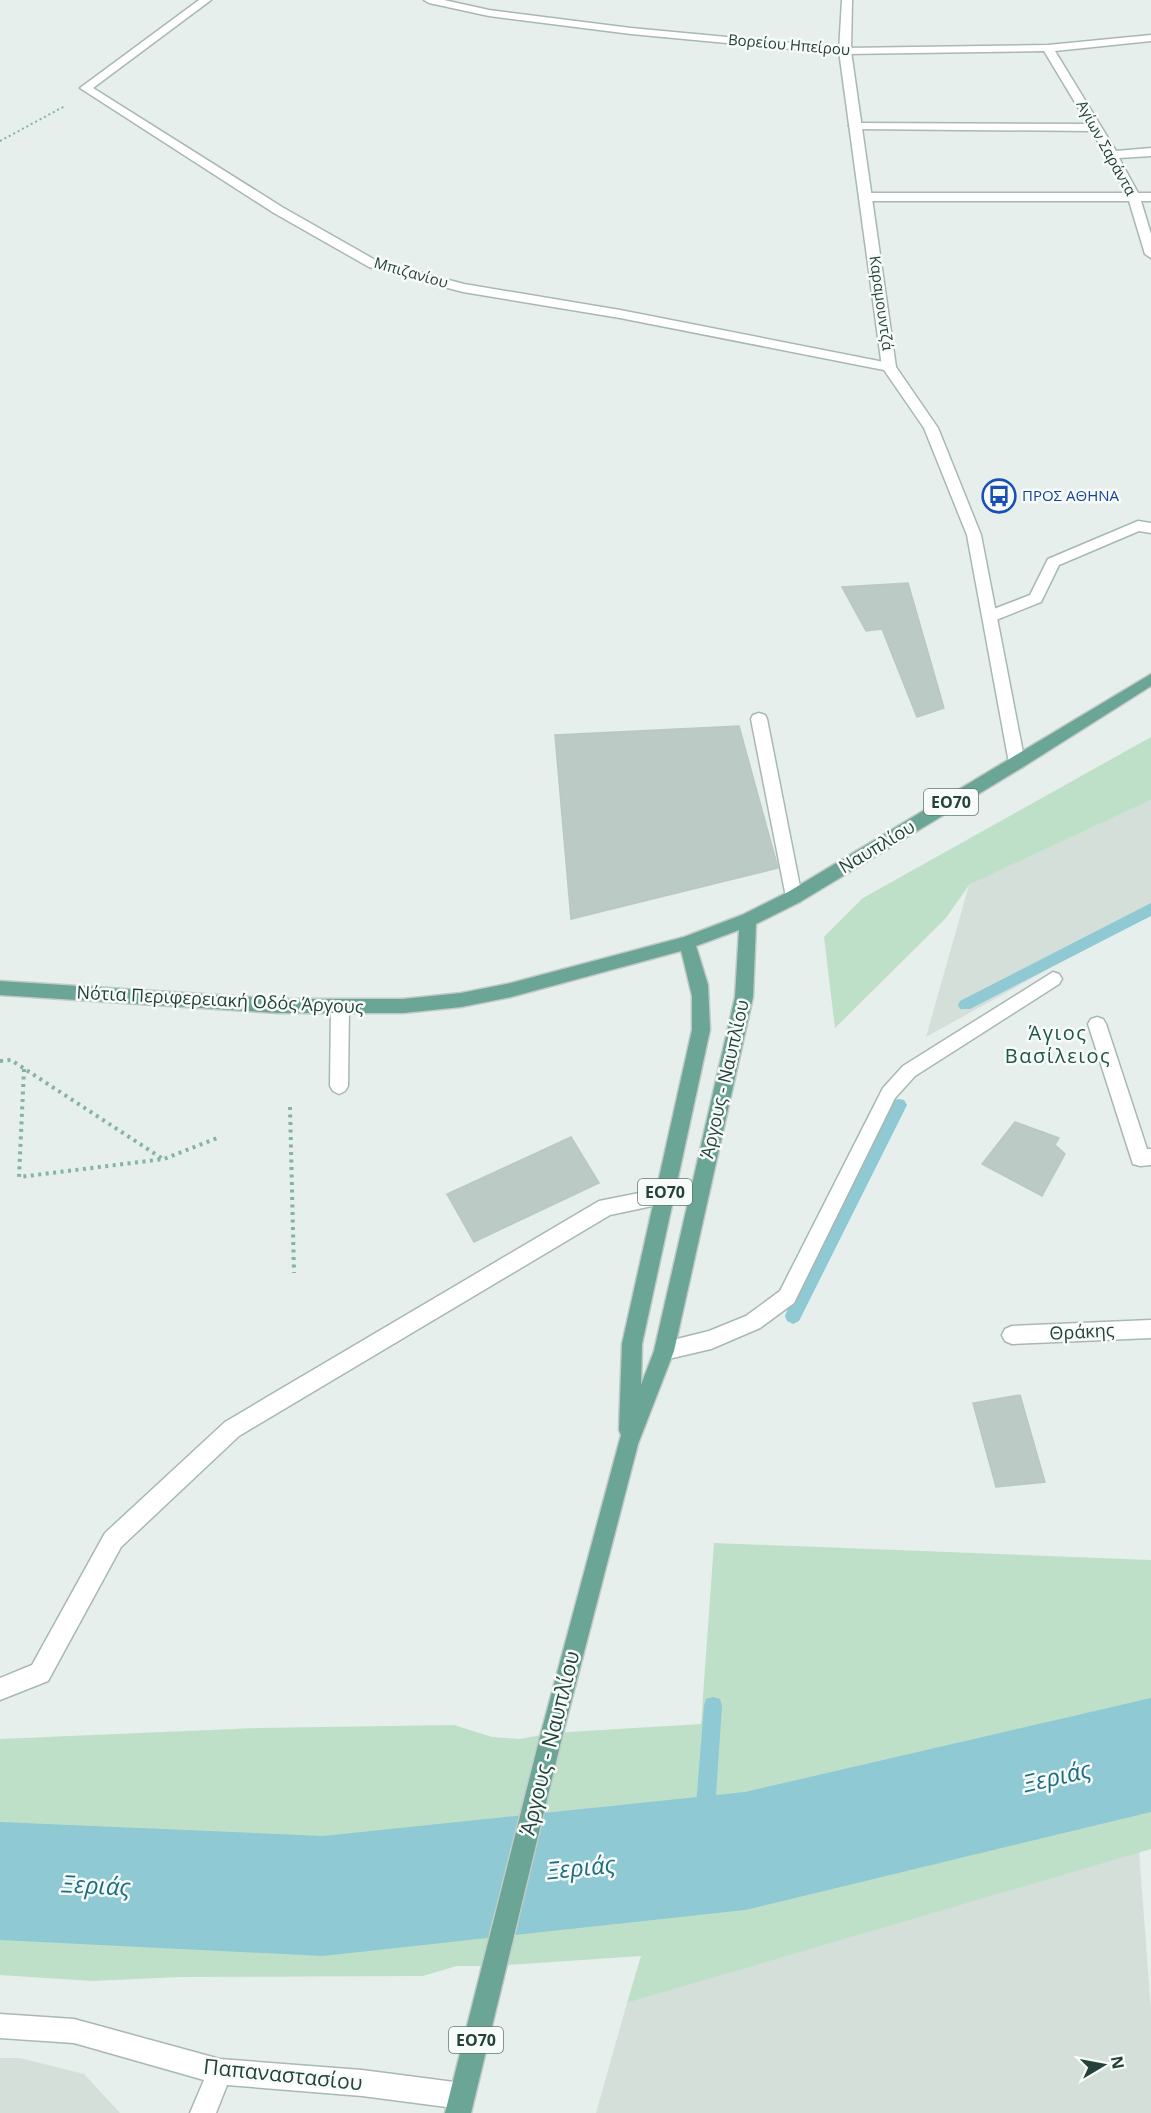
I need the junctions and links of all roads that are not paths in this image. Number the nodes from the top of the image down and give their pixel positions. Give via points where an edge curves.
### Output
1 (206, 0) edge
2 (429, 0) edge
3 (495, 0) edge
4 (847, 0) edge
5 (489, 13) junction
6 (1151, 38) edge
7 (1048, 48) junction
8 (845, 51) junction
9 (855, 126) junction
10 (1096, 128) junction
11 (1151, 152) edge
12 (1112, 155) junction
13 (867, 196) junction
14 (1151, 197) edge
15 (1134, 198) junction
16 (1151, 254) edge
17 (890, 367) junction
18 (1151, 528) edge
19 (991, 616) junction
20 (1151, 679) edge
21 (759, 718) dead end
22 (1017, 763) junction
23 (794, 897) junction
24 (748, 920) junction
25 (686, 943) junction
26 (1053, 979) dead end
27 (0, 988) edge
28 (340, 1007) junction
29 (1097, 1024) dead end
30 (339, 1086) dead end
31 (1151, 1157) edge
32 (664, 1196) junction
33 (1151, 1329) edge
34 (1012, 1335) dead end
35 (664, 1351) junction
36 (628, 1444) junction
37 (0, 1689) edge
38 (0, 2026) edge
39 (220, 2072) junction
40 (460, 2105) edge
41 (203, 2113) edge

1 - 17 street, Μπιζανίου via 86,88 278,210 374,264 463,288
2 - 5 street, Βορείου Ηπείρου
3 - 5 street
4 - 8 street, Καραμουντζά
5 - 8 street, Βορείου Ηπείρου
6 - 7 street, Βορείου Ηπείρου
7 - 8 street, Βορείου Ηπείρου
7 - 10 street, Αγίων Σαράντα
8 - 9 street, Καραμουντζά
9 - 10 street
9 - 13 street, Καραμουντζά
10 - 12 street, Αγίων Σαράντα
11 - 12 street
12 - 15 street, Αγίων Σαράντα
13 - 15 street
13 - 17 street, Καραμουντζά
14 - 15 street
15 - 16 street, Αγίων Σαράντα
17 - 19 street, Καραμουντζά via 931,428 974,535
18 - 19 street via 1138,526 1053,562 1036,598
19 - 22 street, Καραμουντζά
20 - 22 main road, Ναυπλίου / ΕΟ70
21 - 23 street
22 - 23 main road, Ναυπλίου / ΕΟ70
23 - 24 main road, Ναυπλίου / ΕΟ70
24 - 25 main road, Ναυπλίου / ΕΟ70
24 - 35 main road, Άργους - Ναυπλίου / ΕΟ70 via 744,997
25 - 28 main road, Νότια Περιφερειακή Οδός Άργους via 461,1000
25 - 32 main road, Άργους - Ναυπλίου / ΕΟ70 via 702,1000 701,1030
26 - 35 street via 909,1071 889,1093 788,1297 742,1327 711,1340
27 - 28 main road, Νότια Περιφερειακή Οδός Άργους
28 - 30 street
29 - 31 street via 1140,1158
32 - 36 main road, Άργους - Ναυπλίου / ΕΟ70 via 632,1344
32 - 37 street via 606,1207 232,1429 113,1539 40,1673
33 - 34 street, Θράκης
35 - 36 main road, Άργους - Ναυπλίου / ΕΟ70
36 - 40 main road, Άργους - Ναυπλίου / ΕΟ70
38 - 39 street, Παπαναστασίου via 74,2031
39 - 40 street, Παπαναστασίου via 362,2083
39 - 41 street

